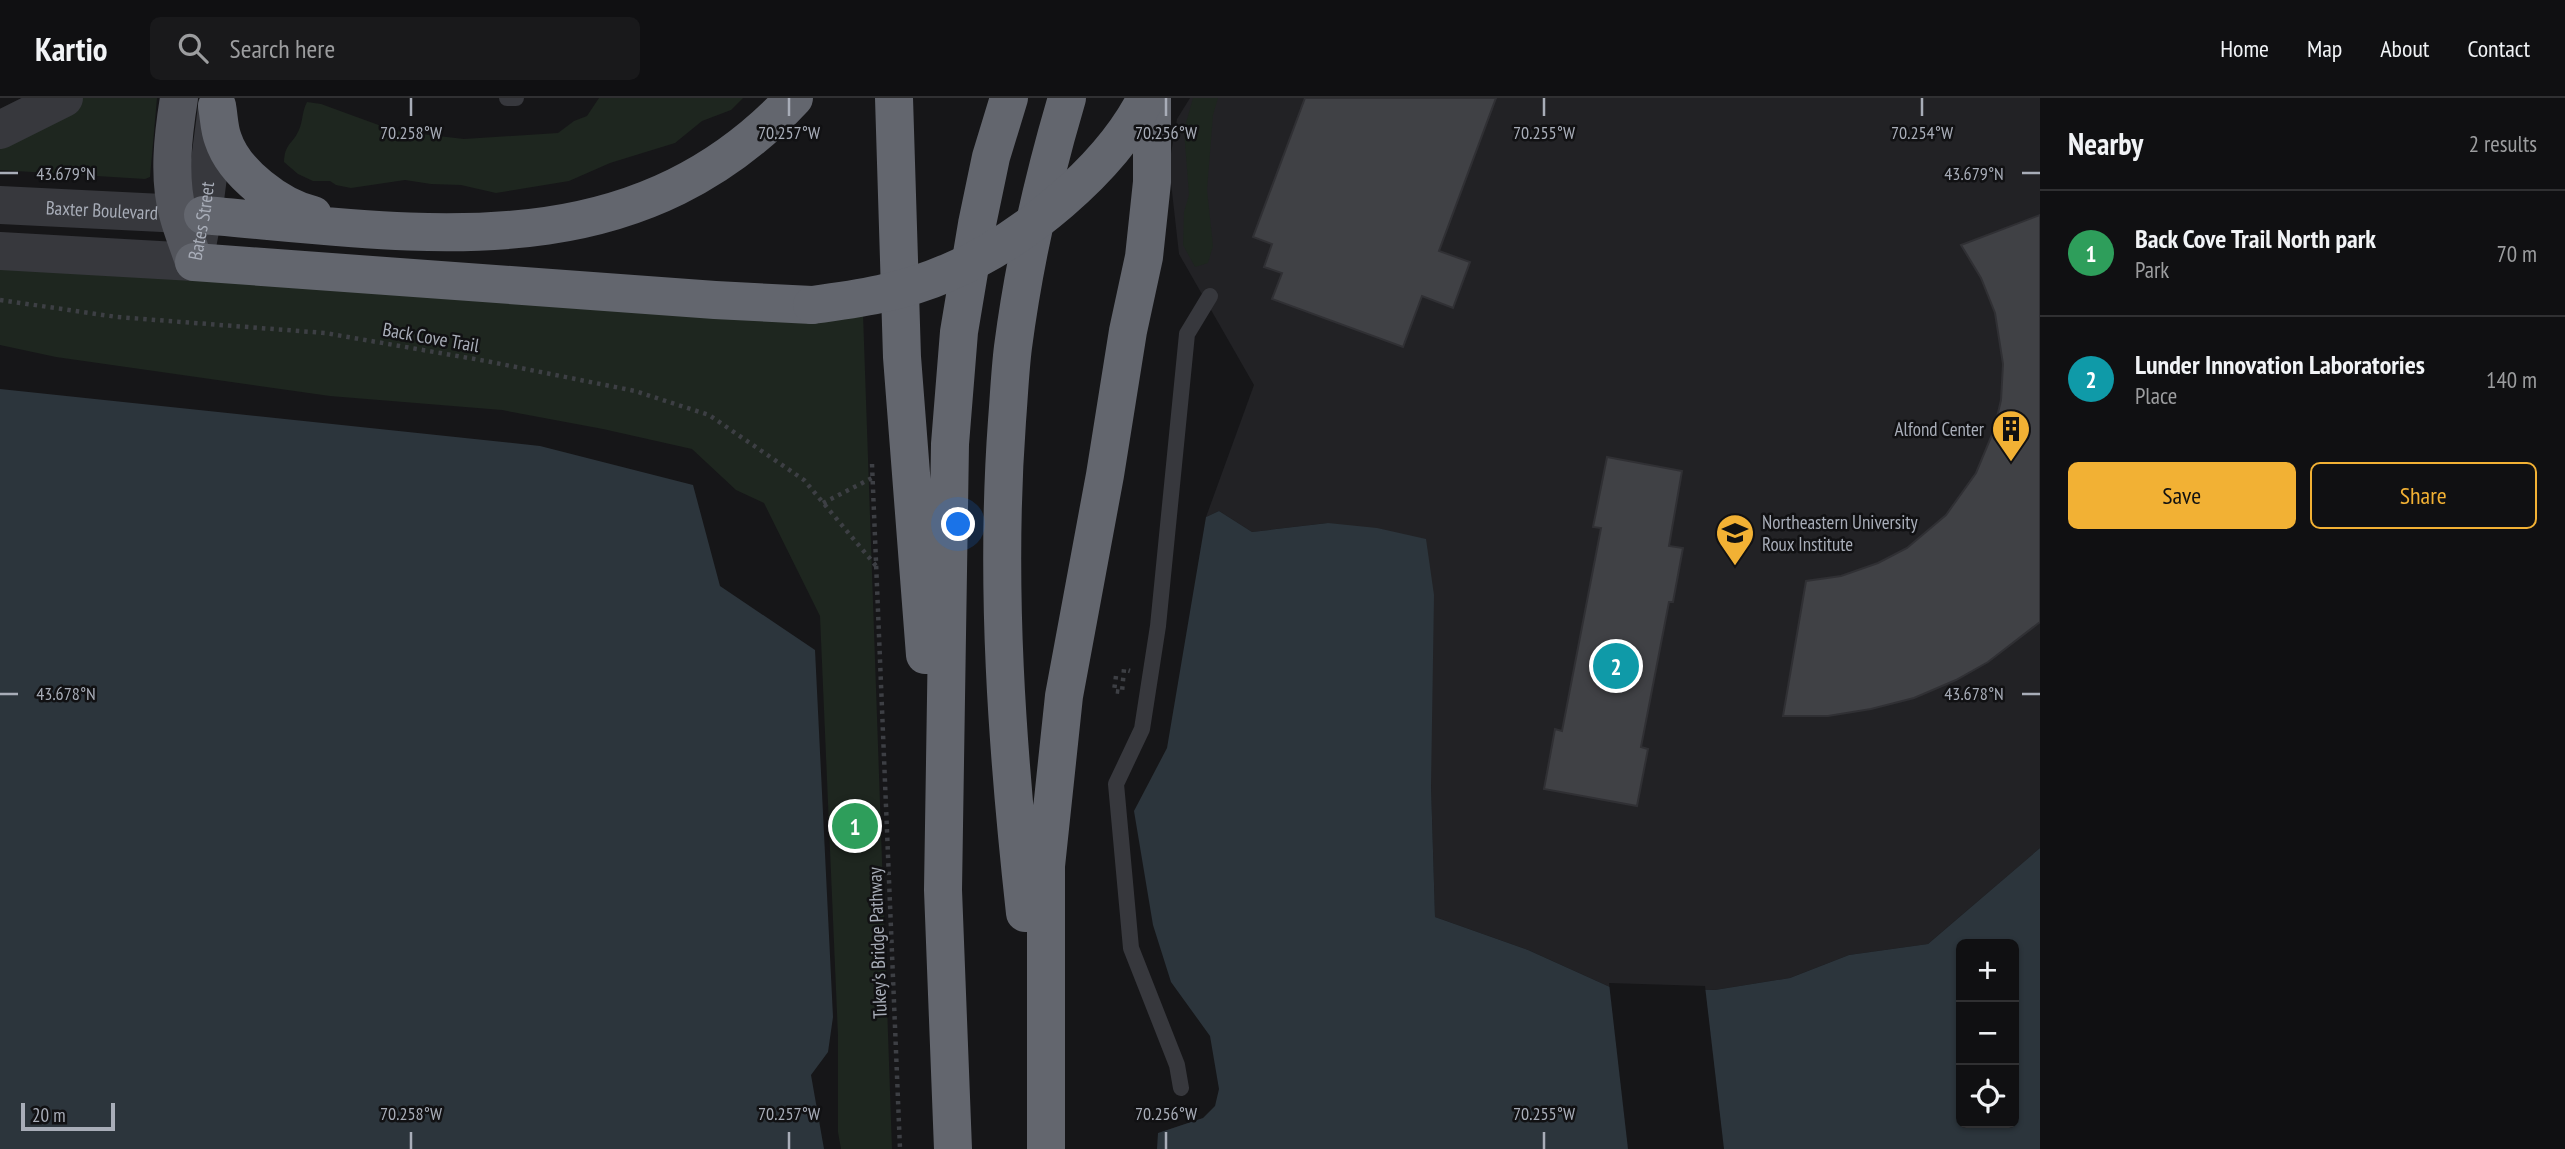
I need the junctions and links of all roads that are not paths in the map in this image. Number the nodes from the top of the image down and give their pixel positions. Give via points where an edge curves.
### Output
1 (64, 98) edge
2 (507, 98) edge
3 (516, 98) edge
4 (794, 98) edge
5 (894, 98) edge
6 (1010, 98) edge
7 (1067, 98) edge
8 (1146, 98) edge
9 (1152, 98) edge
10 (217, 102) edge
11 (173, 106) edge
12 (0, 130) edge
13 (0, 205) edge
14 (190, 214) junction
15 (391, 231) junction
16 (0, 251) edge
17 (194, 262) junction
18 (1210, 296) dead end
19 (943, 891) junction
20 (1181, 1088) dead end
21 (953, 1149) edge
22 (1044, 1149) edge

1 - 12 street
2 - 3 lane
4 - 15 highway via 729,155 678,187 624,209 540,228
5 - 19 highway via 903,369
6 - 19 highway via 991,157 958,346 950,443
7 - 22 highway via 1028,253 1013,348 1002,536 1004,687
8 - 17 highway, bridge via 1097,166 1040,218 947,273 883,294 812,304 715,300
9 - 22 highway via 1152,182 1144,257 1064,696 1046,866
10 - 14 street, Bates Street
10 - 15 highway via 223,140 242,170 271,196 306,213
11 - 14 main road, Bates Street via 173,187
13 - 14 street, Baxter Boulevard
14 - 15 highway
14 - 17 street, Bates Street
16 - 17 street
18 - 20 lane via 1187,334 1158,626 1142,729 1116,784 1132,948 1177,1065
19 - 21 highway

